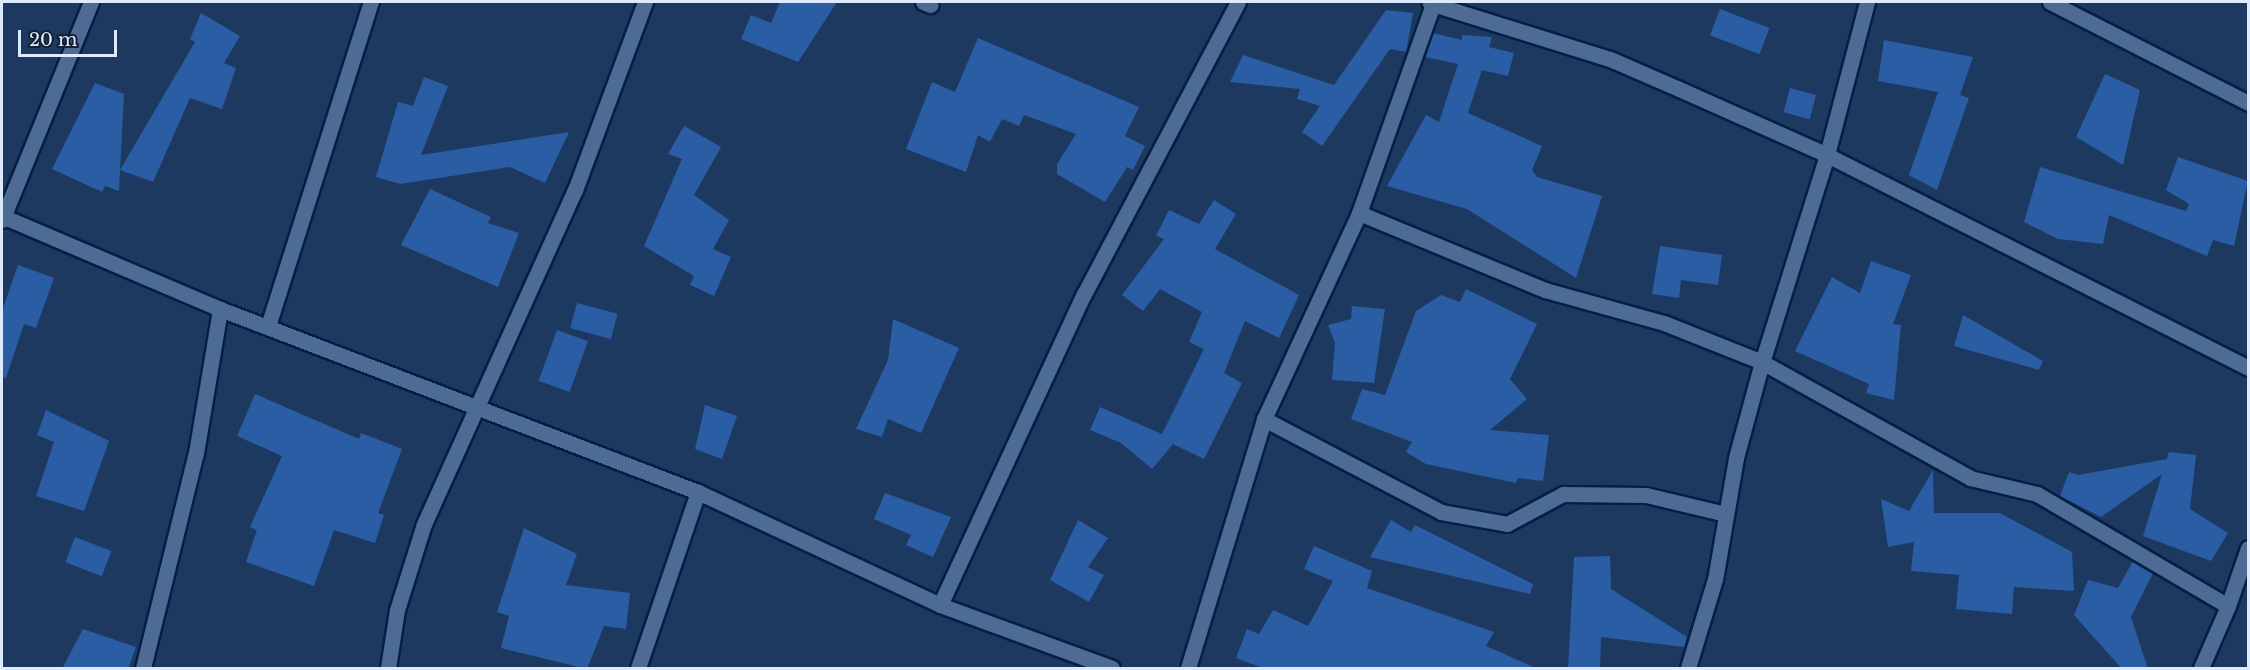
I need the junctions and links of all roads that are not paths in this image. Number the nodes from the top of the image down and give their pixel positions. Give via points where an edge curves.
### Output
1 (91, 2) edge
2 (371, 2) edge
3 (645, 2) edge
4 (1238, 2) edge
5 (1867, 2) edge
6 (2050, 2) edge
7 (1431, 3) edge
8 (2248, 103) edge
9 (1827, 155) junction
10 (1359, 213) junction
11 (2, 218) edge
12 (220, 309) junction
13 (268, 326) junction
14 (1762, 362) junction
15 (2248, 368) edge
16 (474, 408) junction
17 (1264, 419) junction
18 (698, 492) junction
19 (1726, 514) junction
20 (2248, 548) edge
21 (940, 605) junction
22 (2228, 606) junction
23 (143, 669) edge
24 (388, 669) edge
25 (638, 669) edge
26 (1112, 669) edge
27 (1188, 669) edge
28 (1688, 669) edge
29 (2200, 669) edge

1 - 11 street
2 - 13 street
3 - 16 street via 575,190
4 - 21 street via 1084,294
5 - 9 street
6 - 8 street
7 - 9 street via 1610,59
7 - 10 street
9 - 14 street
9 - 15 street
10 - 14 street via 1545,290 1664,323
10 - 17 street
11 - 12 street
12 - 13 street
12 - 23 street via 196,453
13 - 16 street
14 - 19 street
14 - 22 street via 1970,478 2037,494
16 - 18 street
16 - 24 street via 424,524 397,610
17 - 19 street via 1441,512 1507,524 1563,494 1646,495
17 - 27 street
18 - 21 street
18 - 25 street
19 - 28 street via 1715,579
20 - 22 street
21 - 26 street
22 - 29 street

